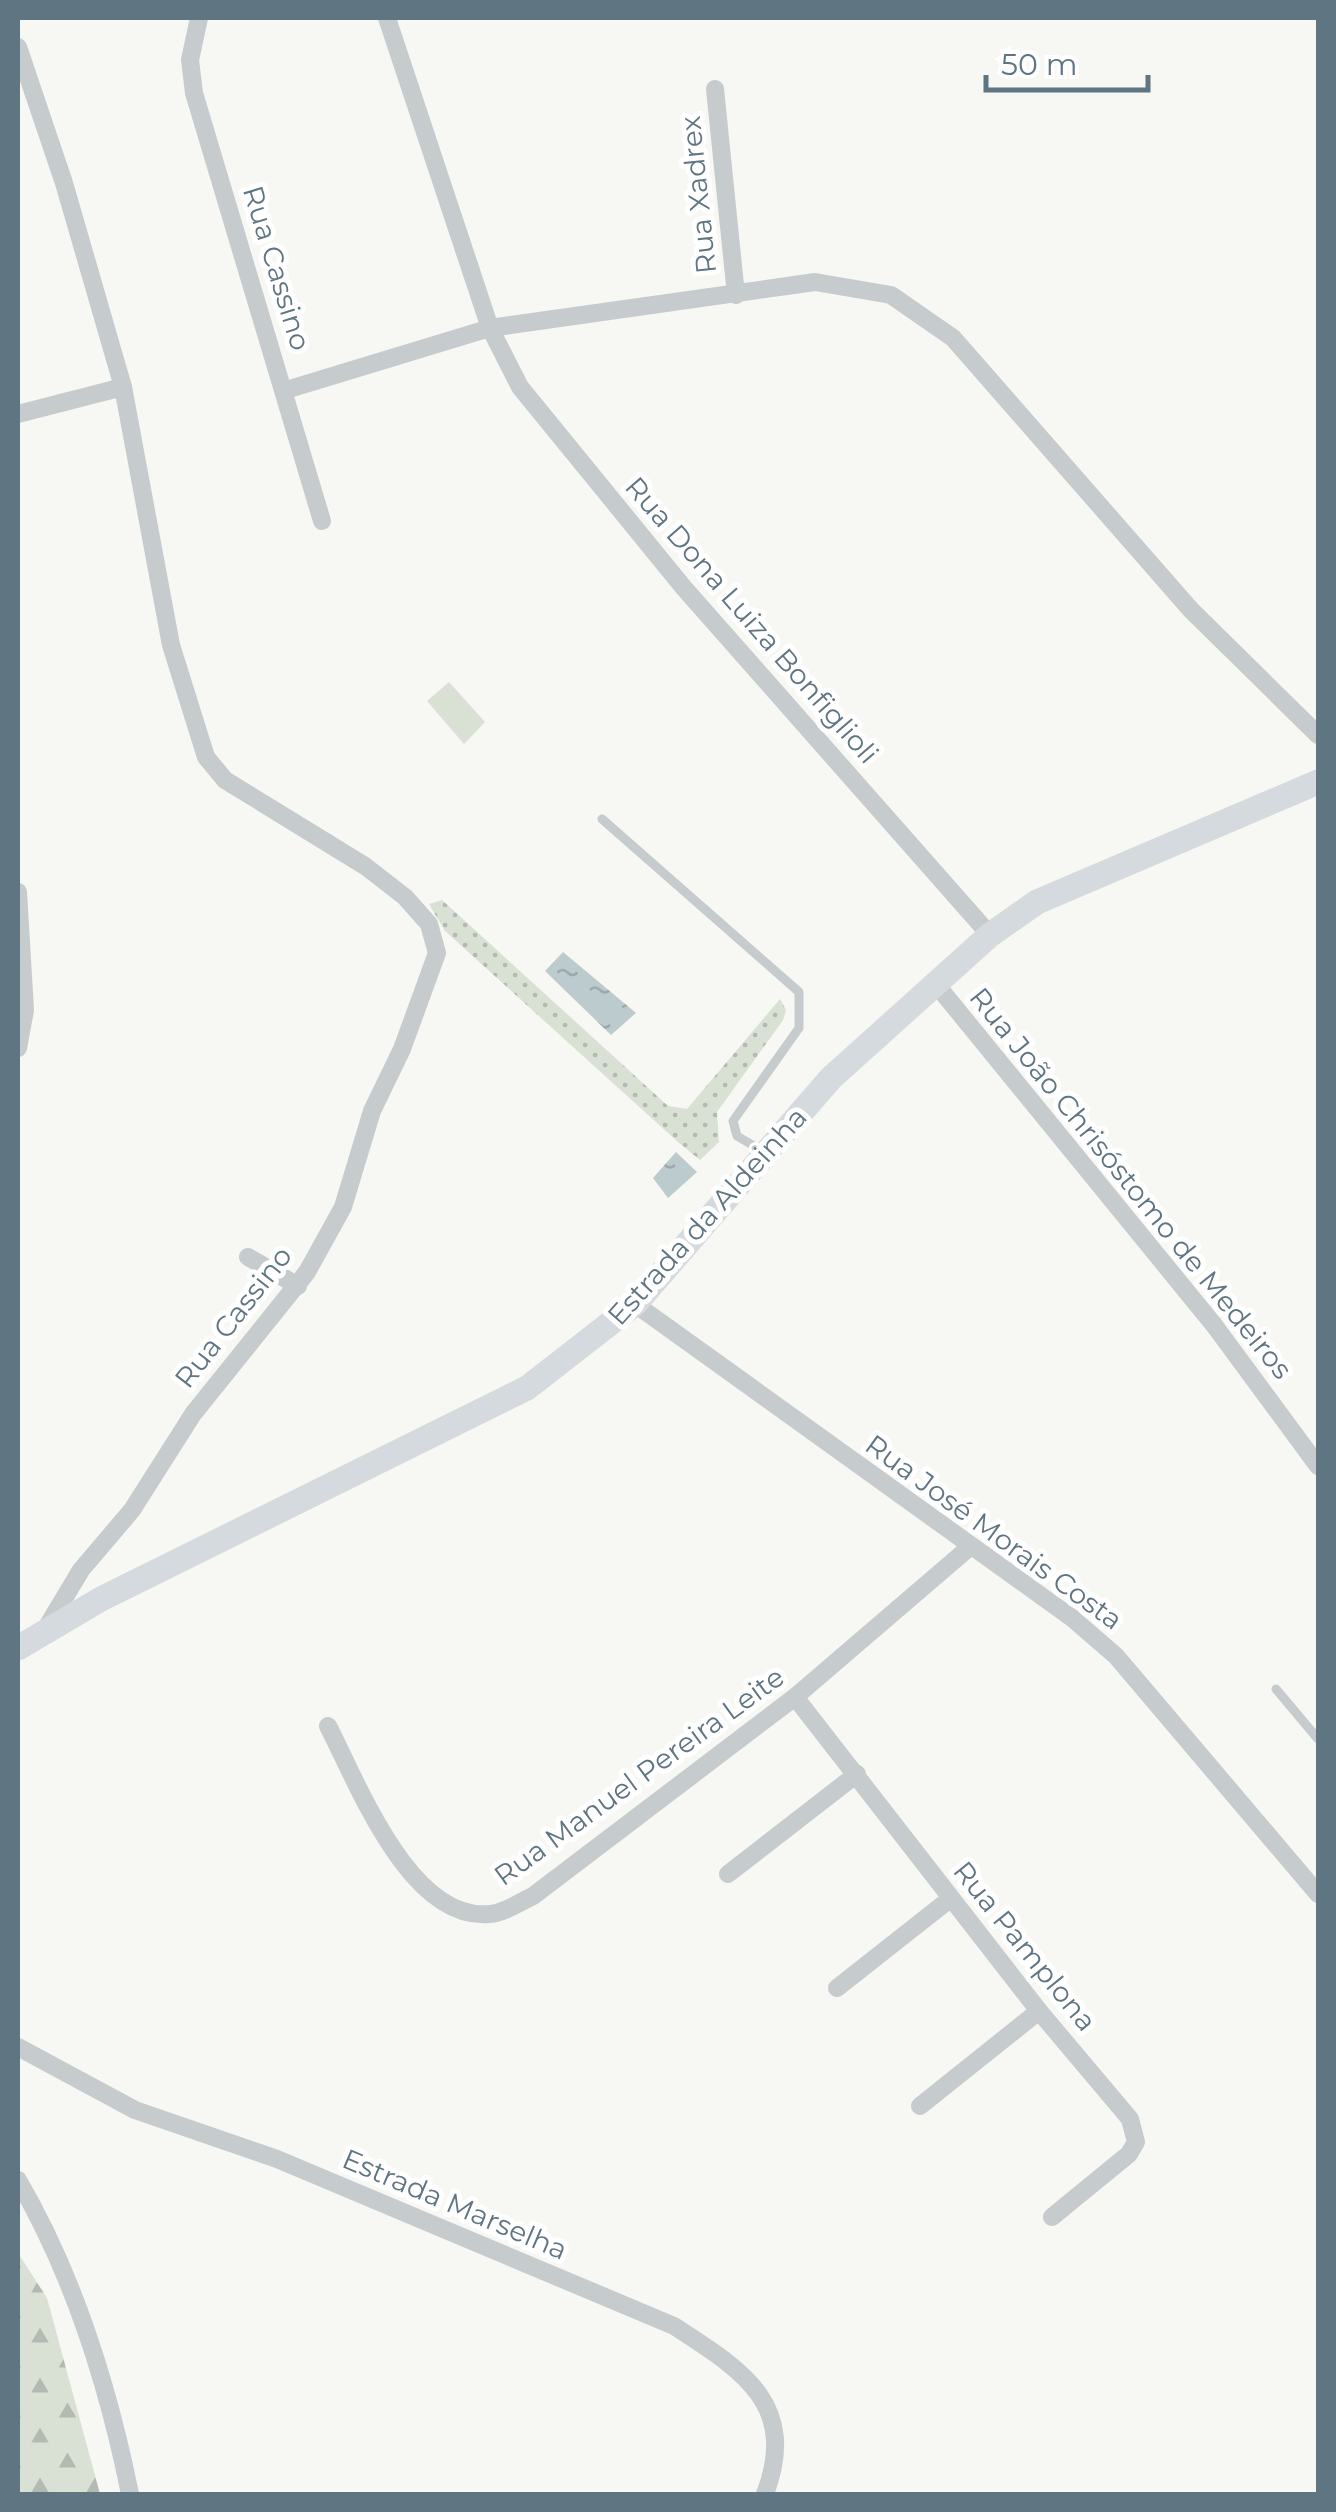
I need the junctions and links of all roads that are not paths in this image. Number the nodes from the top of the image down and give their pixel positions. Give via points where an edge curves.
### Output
1 (387, 18) edge
2 (196, 24) edge
3 (18, 46) edge
4 (715, 89) dead end
5 (736, 295) junction
6 (490, 328) junction
7 (123, 387) junction
8 (286, 390) junction
9 (18, 414) edge
10 (322, 521) dead end
11 (1318, 735) edge
12 (1318, 782) edge
13 (602, 819) dead end
14 (18, 892) edge
15 (990, 935) junction
16 (935, 983) junction
17 (18, 1048) edge
18 (766, 1154) junction
19 (248, 1257) dead end
20 (298, 1286) junction
21 (635, 1304) junction
22 (1318, 1466) edge
23 (971, 1546) junction
24 (44, 1630) junction
25 (18, 1648) edge
26 (1276, 1689) dead end
27 (795, 1697) junction
28 (328, 1726) dead end
29 (1318, 1739) edge
30 (856, 1774) junction
31 (728, 1874) dead end
32 (1318, 1894) edge
33 (950, 1899) junction
34 (838, 1988) dead end
35 (1039, 2011) junction
36 (18, 2047) edge
37 (920, 2106) dead end
38 (18, 2180) edge
39 (1052, 2217) dead end
40 (130, 2494) edge
41 (765, 2494) edge

1 - 6 street, Rua Dona Luiza Bonfiglioli
2 - 8 street, Rua Cassino via 194,94
3 - 7 street, Rua Cassino
4 - 5 street, Rua Xadrex
5 - 6 street
5 - 11 street via 816,282 855,286 891,294 926,317 952,338 1191,610
6 - 8 street
6 - 15 street, Rua Dona Luiza Bonfiglioli via 520,387 590,474
7 - 9 street
7 - 20 street, Rua Cassino via 171,646 206,757 225,780 405,897 429,924 437,953 372,1111 342,1207
8 - 10 street, Rua Cassino
12 - 15 street, Estrada da Aldeinha via 1036,902
13 - 18 lane via 799,992 799,1028 733,1121 737,1136
14 - 17 street via 24,1010
15 - 16 street, Estrada da Aldeinha
16 - 18 street, Estrada da Aldeinha via 831,1078
16 - 22 street, Rua João Chrisóstomo de Medeiros via 1214,1325
18 - 21 street, Estrada da Aldeinha
19 - 20 street
20 - 24 street, Rua Cassino via 193,1414
21 - 23 street, Rua José Morais Costa
21 - 24 street, Estrada da Aldeinha via 526,1388
23 - 27 street, Rua Manuel Pereira Leite
23 - 32 street, Rua José Morais Costa via 1116,1656
24 - 25 street, Estrada da Aldeinha
26 - 29 lane
27 - 28 street, Rua Manuel Pereira Leite via 532,1896 494,1914 468,1913 441,1900 402,1863
27 - 30 street, Rua Pamplona
30 - 31 street
30 - 33 street, Rua Pamplona
33 - 34 street
33 - 35 street, Rua Pamplona
35 - 37 street
35 - 39 street, Rua Pamplona via 1136,2130 1129,2154
36 - 41 street, Estrada Marselha via 136,2110 277,2159 674,2326 730,2362 765,2403 777,2457
38 - 40 street via 74,2296 115,2420

